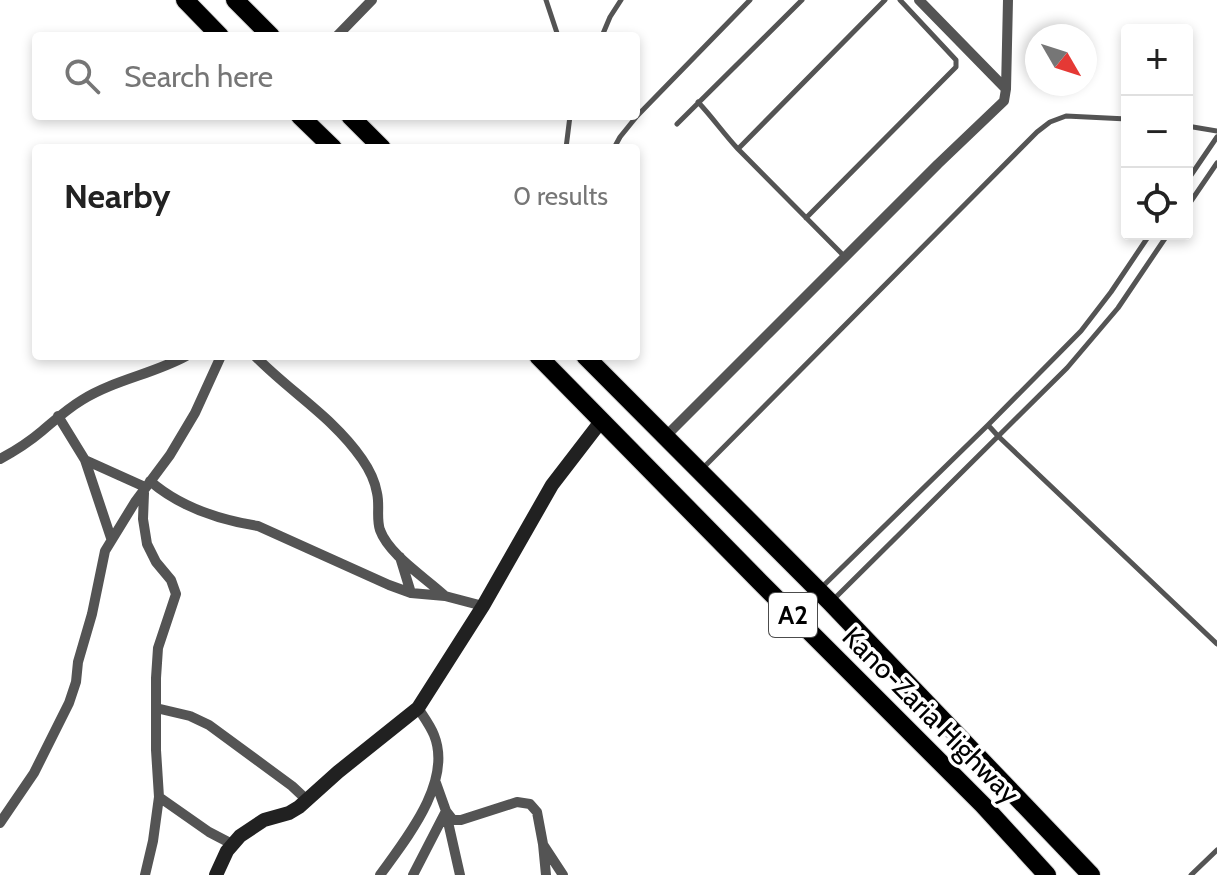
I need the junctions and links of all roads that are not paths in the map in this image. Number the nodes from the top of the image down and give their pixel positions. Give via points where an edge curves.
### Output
1 (235, 0) edge
2 (372, 0) edge
3 (546, 0) edge
4 (621, 0) edge
5 (750, 0) edge
6 (802, 0) edge
7 (885, 0) edge
8 (900, 0) edge
9 (919, 0) edge
10 (1008, 0) edge
11 (191, 2) edge
12 (217, 32) edge
13 (267, 32) edge
14 (341, 32) edge
15 (558, 32) edge
16 (604, 32) edge
17 (1006, 89) junction
18 (698, 102) junction
19 (640, 113) edge
20 (1121, 119) edge
21 (304, 120) edge
22 (354, 120) edge
23 (570, 120) edge
24 (634, 120) edge
25 (677, 124) dead end
26 (1193, 127) edge
27 (1217, 131) edge
28 (1217, 137) edge
29 (329, 144) edge
30 (378, 144) edge
31 (566, 144) edge
32 (616, 144) edge
33 (738, 149) junction
34 (1217, 163) edge
35 (1193, 172) edge
36 (1193, 198) edge
37 (806, 218) junction
38 (1146, 240) edge
39 (1164, 240) edge
40 (845, 257) junction
41 (178, 360) edge
42 (219, 360) edge
43 (260, 360) edge
44 (542, 360) edge
45 (589, 360) edge
46 (58, 416) junction
47 (602, 420) junction
48 (988, 425) junction
49 (998, 436) junction
50 (665, 437) junction
51 (0, 459) edge
52 (85, 460) junction
53 (699, 471) junction
54 (148, 484) junction
55 (111, 538) junction
56 (400, 557) junction
57 (411, 593) junction
58 (445, 596) junction
59 (824, 596) junction
60 (483, 606) junction
61 (1217, 644) edge
62 (156, 708) junction
63 (418, 708) junction
64 (436, 783) junction
65 (159, 797) junction
66 (308, 801) junction
67 (446, 811) junction
68 (0, 823) edge
69 (232, 844) junction
70 (543, 844) junction
71 (1217, 850) edge
72 (146, 870) edge
73 (155, 875) edge
74 (216, 875) edge
75 (380, 875) edge
76 (413, 875) edge
77 (460, 875) edge
78 (546, 875) edge
79 (563, 875) edge
80 (1047, 875) edge
81 (1091, 875) edge
82 (1191, 875) edge

1 - 13 highway
2 - 14 street
3 - 15 lane
4 - 16 lane
5 - 19 lane
6 - 18 lane
7 - 33 lane
8 - 37 lane via 956,60 956,67
9 - 17 street
10 - 17 street
11 - 12 highway
17 - 40 street via 1004,101
18 - 25 lane
18 - 33 lane
20 - 53 lane via 1066,116 1037,132
21 - 29 highway
22 - 30 highway
23 - 31 lane
24 - 32 lane
26 - 27 lane
28 - 35 lane
33 - 37 lane
34 - 36 lane
37 - 40 lane
38 - 48 lane via 1081,331
39 - 49 lane via 1107,322
40 - 50 street
41 - 46 street via 105,388
42 - 54 street via 195,413
43 - 56 street via 331,422 362,459 377,494 381,532
44 - 47 highway, Kano-Zaria Highway / A2
45 - 50 highway, Kano-Zaria Highway / A2
46 - 51 street
46 - 52 street
47 - 60 street via 552,485
47 - 80 highway, Kano-Zaria Highway / A2
48 - 49 lane
48 - 59 lane
49 - 59 lane
49 - 61 lane
50 - 53 highway, Kano-Zaria Highway / A2
52 - 54 street
52 - 55 street
53 - 59 highway, Kano-Zaria Highway / A2
54 - 55 street
54 - 57 street via 206,513 258,526
54 - 62 street via 143,502 147,544 176,594 158,648
55 - 68 street via 69,703 34,773
56 - 57 street
56 - 58 street
57 - 58 street
58 - 60 street
59 - 81 highway, Kano-Zaria Highway / A2
60 - 63 street
62 - 65 street
62 - 66 street via 209,725
63 - 64 street via 435,737
63 - 66 street
64 - 67 street
64 - 75 street via 408,837
65 - 69 street
65 - 72 street
66 - 69 street via 264,820
67 - 70 street via 453,820 461,820 517,802 530,804 537,812
67 - 76 street
67 - 77 street
69 - 74 street
70 - 78 street
70 - 79 street
71 - 82 lane
72 - 73 street

